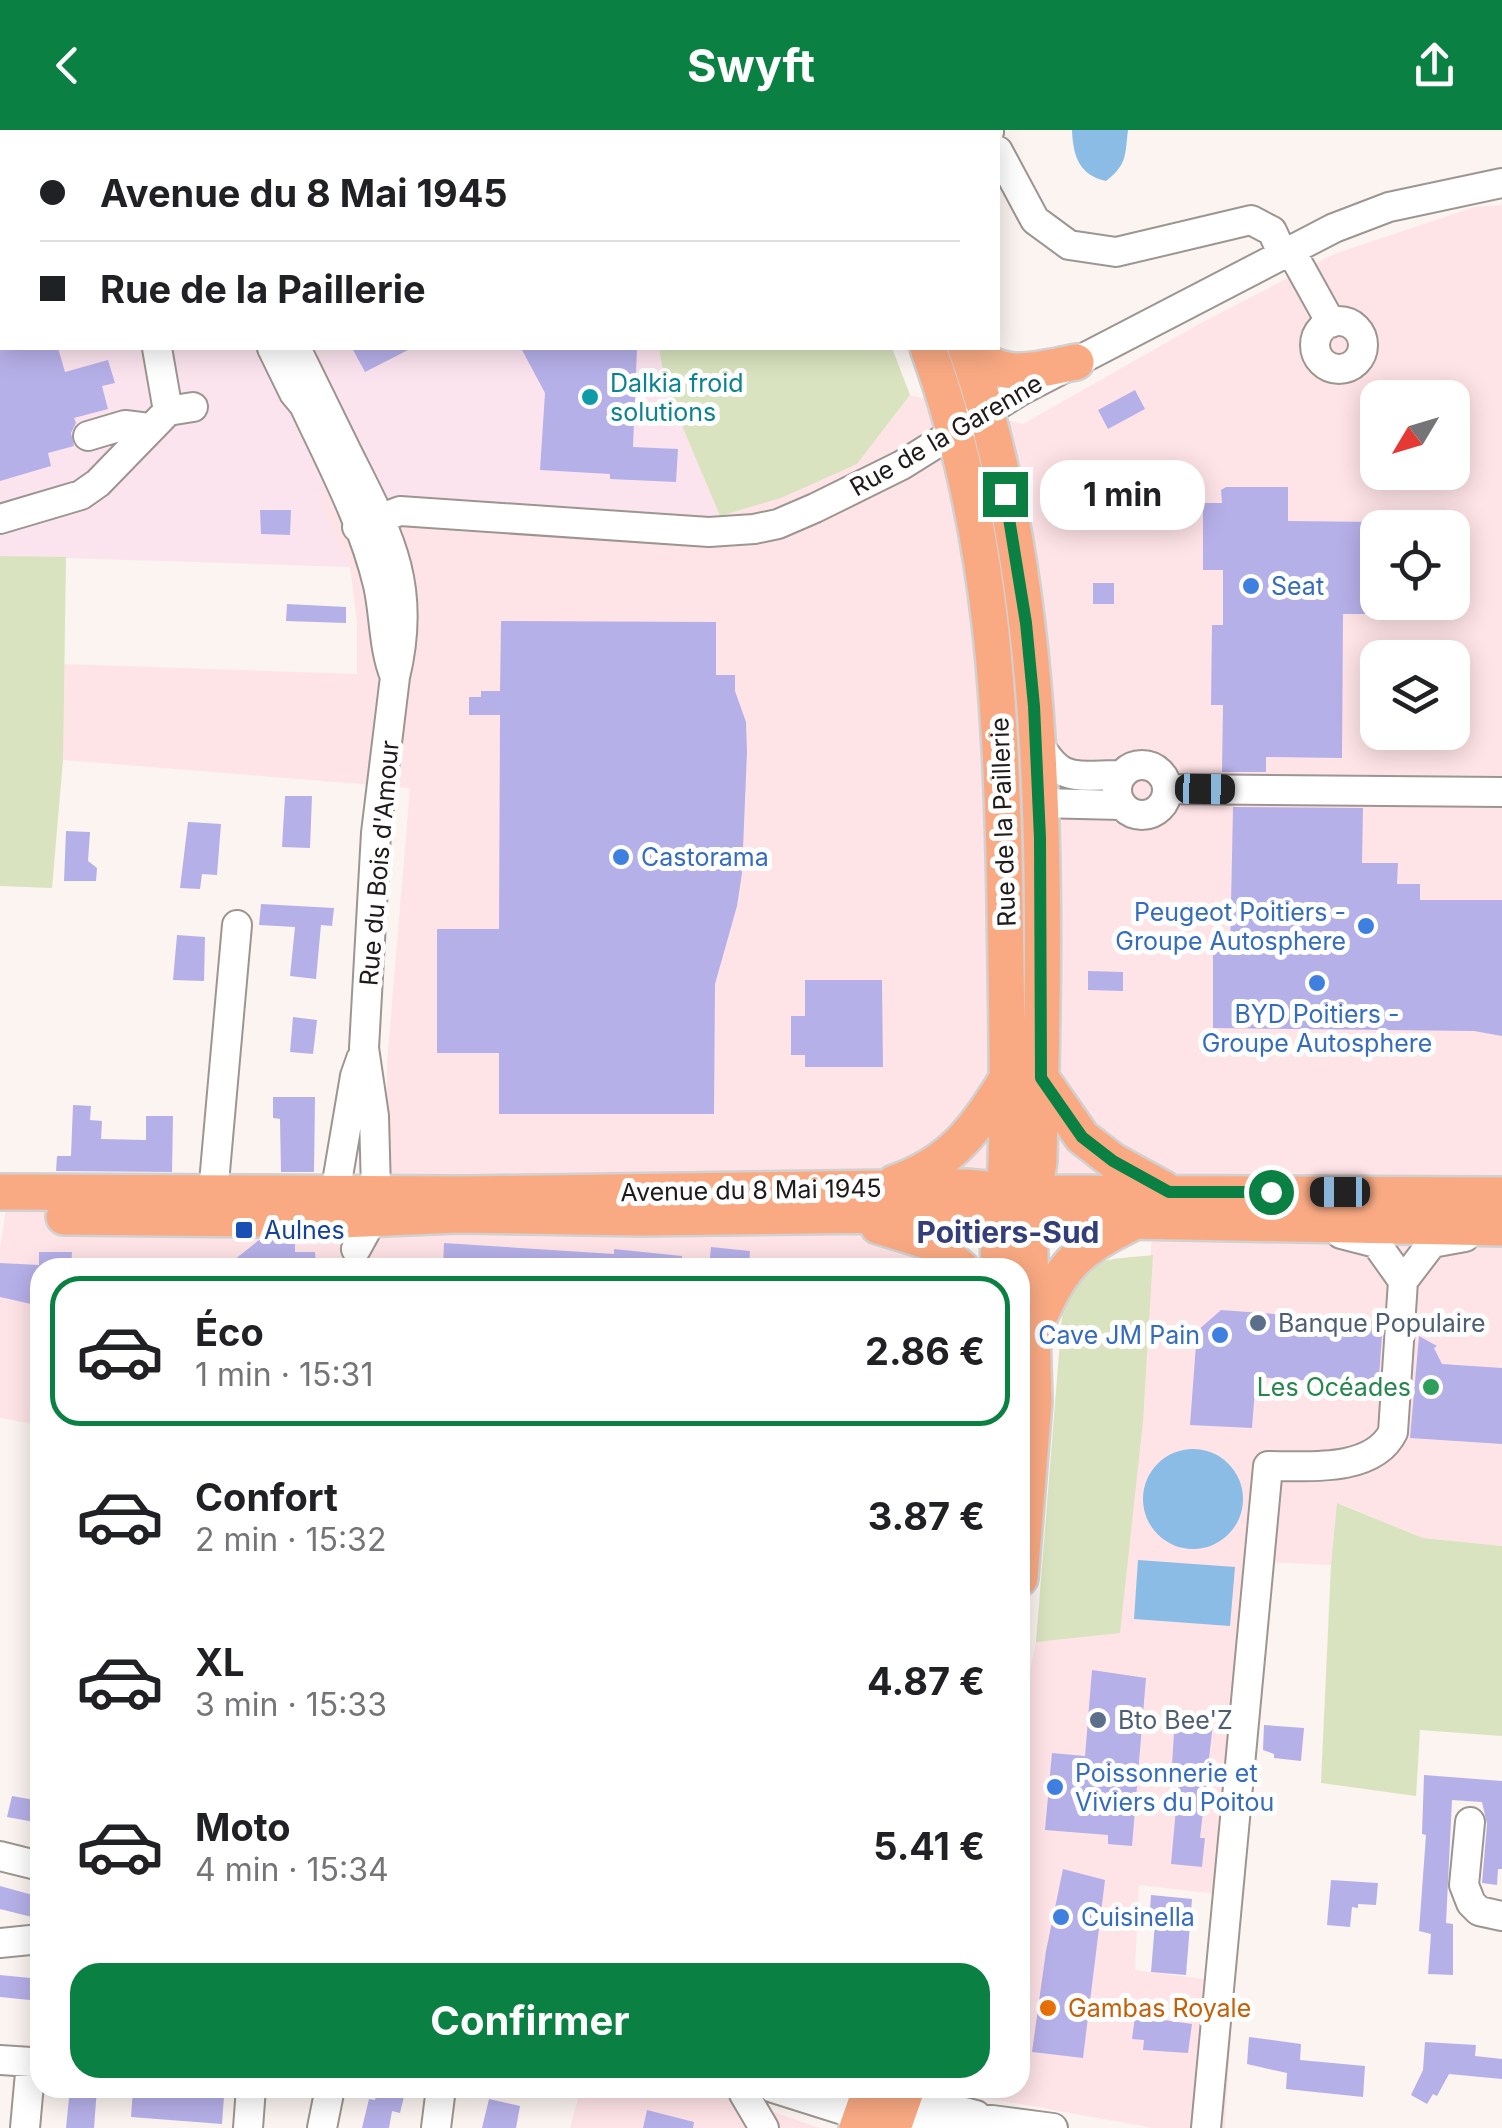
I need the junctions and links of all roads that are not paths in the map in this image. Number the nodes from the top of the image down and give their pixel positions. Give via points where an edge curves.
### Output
1 (1000, 156) edge
2 (1502, 182) edge
3 (1286, 251) junction
4 (1330, 323) dead end
5 (158, 350) edge
6 (273, 350) edge
7 (297, 350) edge
8 (929, 350) edge
9 (969, 350) edge
10 (970, 350) edge
11 (1076, 362) junction
12 (988, 411) junction
13 (170, 415) junction
14 (956, 431) junction
15 (88, 436) dead end
16 (0, 520) edge
17 (369, 521) junction
18 (1000, 709) junction
19 (1036, 739) junction
20 (1120, 787) junction
21 (1168, 788) junction
22 (1502, 792) edge
23 (1040, 803) junction
24 (1004, 821) junction
25 (237, 925) dead end
26 (364, 1048) junction
27 (1024, 1078) junction
28 (878, 1189) junction
29 (0, 1192) edge
30 (1169, 1192) junction
31 (214, 1194) junction
32 (1502, 1195) edge
33 (1016, 1205) junction
34 (0, 1215) edge
35 (838, 1215) junction
36 (1135, 1221) junction
37 (356, 1223) edge
38 (1270, 1223) junction
39 (1502, 1231) edge
40 (949, 1258) edge
41 (1002, 1258) edge
42 (1022, 1258) edge
43 (1404, 1282) junction
44 (1030, 1328) edge
45 (1031, 1337) junction
46 (1030, 1473) edge
47 (1470, 1822) dead end
48 (0, 1856) edge
49 (30, 1864) edge
50 (1502, 1916) edge
51 (30, 1940) edge
52 (0, 1943) edge
53 (0, 2060) edge
54 (30, 2062) edge
55 (30, 2098) edge
56 (250, 2098) edge
57 (324, 2098) edge
58 (440, 2098) edge
59 (746, 2098) edge
60 (840, 2098) edge
61 (958, 2098) edge
62 (880, 2104) edge
63 (992, 2120) junction
64 (25, 2128) edge
65 (248, 2128) edge
66 (322, 2128) edge
67 (436, 2128) edge
68 (764, 2128) edge
69 (1053, 2128) edge
70 (1206, 2128) edge

1 - 3 street via 1034,220 1069,245 1116,252 1250,220 1272,231
2 - 3 street, Rue de la Garenne via 1388,207
3 - 4 street
3 - 11 street, Rue de la Garenne
5 - 13 street
6 - 17 street, Rue du Bois d'Amour via 349,500
7 - 17 street, Rue du Bois d'Amour
8 - 14 main road, Rue de la Paillerie
9 - 12 main road, Rue de la Paillerie
10 - 11 main road via 1018,373
11 - 12 street, Rue de la Garenne
12 - 14 street, Rue de la Garenne
12 - 19 main road, Rue de la Paillerie via 1026,623
13 - 15 street
13 - 16 street via 81,495
14 - 17 street, Rue de la Garenne via 815,508 754,529 709,532 400,511
14 - 18 main road, Rue de la Paillerie via 994,631
17 - 26 street, Rue du Bois d'Amour via 395,677 376,833
18 - 23 main road via 1018,769
18 - 24 main road, Rue de la Paillerie
19 - 20 street via 1056,770
19 - 23 main road, Rue de la Paillerie
20 - 21 street via 1134,766 1151,766
20 - 21 street via 1134,814 1163,805
20 - 23 street
21 - 22 street
23 - 24 main road
23 - 27 main road, Rue de la Paillerie
24 - 27 main road, Rue de la Paillerie
25 - 31 street
26 - 37 street, Rue du Bois d'Amour via 355,1076
26 - 37 street, Rue du Bois d'Amour via 374,1116
27 - 28 main road via 957,1148 919,1174
27 - 30 main road via 1082,1137
27 - 33 main road, Rue de la Paillerie via 1039,1160 1037,1180
28 - 33 main road, Avenue du 8 Mai 1945 via 966,1187
28 - 37 main road, Avenue du 8 Mai 1945 via 465,1194
29 - 31 main road, Avenue du 8 Mai 1945
30 - 32 main road, Avenue du 8 Mai 1945
30 - 33 main road, Avenue du 8 Mai 1945
31 - 37 main road, Avenue du 8 Mai 1945
33 - 35 main road, Avenue du 8 Mai 1945
33 - 36 main road, Avenue du 8 Mai 1945
33 - 41 main road
33 - 42 main road
34 - 37 main road, Avenue du 8 Mai 1945
35 - 37 main road, Avenue du 8 Mai 1945 via 458,1215
35 - 40 main road via 930,1242
36 - 38 main road, Avenue du 8 Mai 1945
36 - 45 main road via 1067,1264
38 - 39 main road, Avenue du 8 Mai 1945
38 - 43 street via 1364,1238 1383,1250
39 - 43 street via 1432,1243
43 - 70 street via 1388,1441 1343,1463 1268,1466
44 - 45 main road
45 - 46 main road
47 - 50 street via 1466,1895 1479,1911
48 - 49 street
51 - 52 street
53 - 54 street
55 - 64 street
56 - 65 street
57 - 66 street
58 - 67 street
59 - 68 street
60 - 62 street
61 - 63 street
62 - 63 street
63 - 69 street

